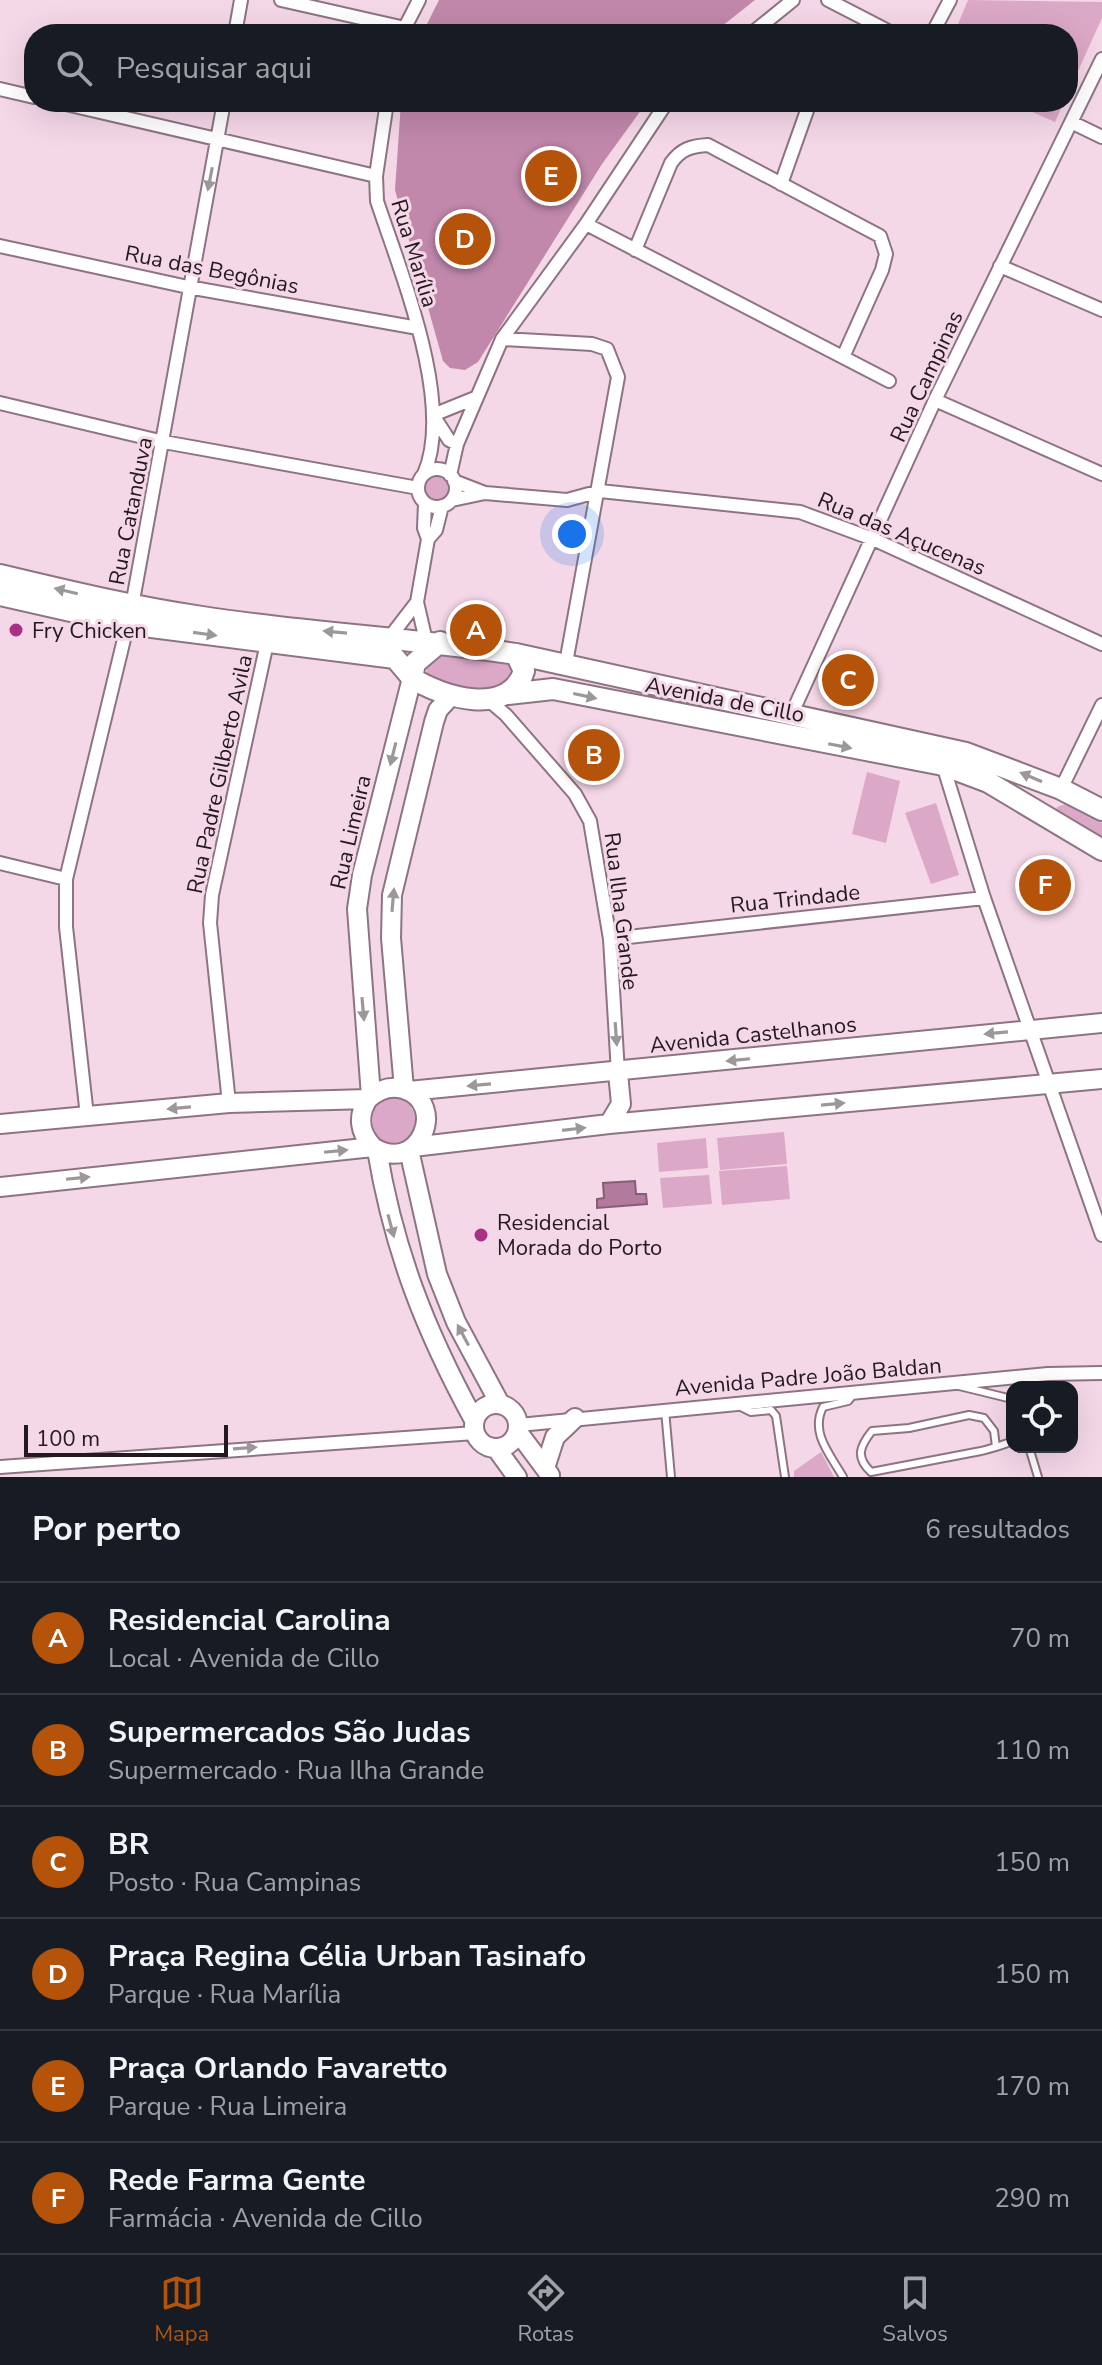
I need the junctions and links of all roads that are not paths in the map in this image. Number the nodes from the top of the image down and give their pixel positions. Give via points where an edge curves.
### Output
1 (241, 0) edge
2 (281, 0) edge
3 (419, 0) edge
4 (793, 0) edge
5 (828, 0) edge
6 (950, 0) edge
7 (237, 24) edge
8 (375, 24) edge
9 (407, 24) edge
10 (763, 24) edge
11 (875, 24) edge
12 (937, 24) edge
13 (1102, 59) edge
14 (0, 89) edge
15 (24, 95) edge
16 (101, 112) edge
17 (222, 112) edge
18 (386, 112) edge
19 (660, 112) edge
20 (806, 112) edge
21 (1078, 112) edge
22 (1078, 112) edge
23 (1073, 123) junction
24 (1102, 137) edge
25 (218, 139) junction
26 (376, 176) junction
27 (781, 184) junction
28 (586, 224) junction
29 (0, 246) edge
30 (635, 250) junction
31 (1000, 266) junction
32 (188, 287) junction
33 (1102, 310) edge
34 (418, 328) junction
35 (502, 339) junction
36 (843, 357) junction
37 (889, 381) dead end
38 (475, 398) junction
39 (935, 400) junction
40 (0, 403) edge
41 (433, 415) junction
42 (164, 442) junction
43 (457, 444) junction
44 (424, 474) junction
45 (1102, 474) edge
46 (452, 478) junction
47 (418, 488) junction
48 (600, 491) junction
49 (485, 493) junction
50 (425, 503) junction
51 (447, 503) junction
52 (428, 539) junction
53 (873, 539) junction
54 (0, 575) edge
55 (0, 595) edge
56 (417, 602) junction
57 (130, 615) junction
58 (390, 637) junction
59 (433, 642) junction
60 (267, 643) junction
61 (1102, 644) edge
62 (516, 654) junction
63 (566, 663) junction
64 (412, 678) junction
65 (508, 694) junction
66 (450, 697) junction
67 (486, 698) junction
68 (1102, 705) edge
69 (792, 713) junction
70 (943, 765) junction
71 (988, 782) junction
72 (1061, 789) junction
73 (1102, 810) edge
74 (1102, 850) edge
75 (0, 863) edge
76 (66, 879) junction
77 (984, 898) junction
78 (610, 939) junction
79 (1102, 1023) edge
80 (1030, 1030) junction
81 (618, 1073) junction
82 (1102, 1079) edge
83 (1049, 1084) junction
84 (406, 1090) junction
85 (370, 1097) junction
86 (229, 1103) junction
87 (87, 1116) junction
88 (0, 1124) edge
89 (609, 1124) junction
90 (375, 1148) junction
91 (411, 1148) junction
92 (0, 1187) edge
93 (1102, 1235) edge
94 (1102, 1373) edge
95 (952, 1383) junction
96 (854, 1394) junction
97 (1006, 1397) edge
98 (731, 1403) junction
99 (500, 1404) junction
100 (665, 1410) junction
101 (575, 1418) junction
102 (475, 1427) junction
103 (518, 1428) junction
104 (1006, 1443) edge
105 (996, 1447) junction
106 (496, 1448) junction
107 (1031, 1453) edge
108 (0, 1467) edge
109 (548, 1473) edge
110 (514, 1476) edge
111 (671, 1477) edge
112 (785, 1477) edge
113 (843, 1477) edge
114 (1038, 1477) edge

1 - 7 street
2 - 8 street
3 - 9 street
4 - 10 street
5 - 11 street
6 - 12 street
13 - 22 street, Rua Campinas
14 - 15 street
16 - 25 street
17 - 25 street, Rua Catanduva
18 - 26 street, Rua Marília
19 - 28 street
20 - 27 street
21 - 23 street, Rua Campinas
23 - 24 street
23 - 31 street, Rua Campinas
25 - 26 street
25 -> 32 street, Rua Catanduva
26 - 34 street, Rua Marília via 377,201
27 - 30 street via 708,145 693,146 671,163
27 - 36 street via 880,236 886,254 882,270
28 - 30 street
28 - 35 street
29 - 32 street, Rua das Begônias
30 - 36 street
31 - 33 street
31 - 39 street, Rua Campinas
32 - 34 street, Rua das Begônias
32 - 42 street, Rua Catanduva
34 - 41 street, Rua Marília
35 - 38 street
35 - 48 street via 607,349 618,377
36 - 37 street
38 - 41 street
38 - 43 street
39 - 45 street
39 - 53 street, Rua Campinas
40 - 42 street
41 - 43 street, Rua Marília
41 - 44 street, Rua Marília
42 - 47 street
42 - 57 street, Rua Catanduva
43 - 46 street
44 - 46 street via 440,470
44 - 47 street
46 - 49 street, Rua das Açucenas
46 - 51 street
47 - 50 street
48 - 49 street, Rua das Açucenas via 567,500
48 - 53 street, Rua das Açucenas via 800,512
48 - 63 street
49 - 51 street, Rua das Açucenas
50 - 51 street
50 - 52 street
51 - 52 street
52 - 56 street
53 - 61 street, Rua das Açucenas
53 - 69 street, Rua Campinas
57 -> 54 main road, Avenida de Cillo
55 - 57 main road, Avenida de Cillo
56 - 58 street
56 - 59 street
58 -> 57 main road, Avenida de Cillo
57 -> 60 main road, Avenida de Cillo
57 - 76 street, Rua Catanduva
58 - 59 main road, Avenida de Cillo
59 - 62 main road, Avenida de Cillo
59 - 64 main road via 415,663
60 - 64 main road, Avenida de Cillo via 395,658
60 - 86 street, Rua Padre Gilberto Avila via 212,895 210,923
62 - 63 main road, Avenida de Cillo
62 - 65 main road via 524,671 520,684
63 - 69 main road, Avenida de Cillo
64 - 66 main road, Avenida de Cillo
64 -> 85 main road, Rua Limeira via 357,909
65 - 67 main road, Avenida de Cillo
65 -> 70 main road, Avenida de Cillo via 553,689
66 - 67 main road, Avenida de Cillo
84 -> 66 main road via 391,938 392,895 434,722
67 - 78 street, Rua Ilha Grande via 584,805
68 - 72 street
72 -> 69 main road, Avenida de Cillo via 966,753
70 - 71 main road, Avenida de Cillo
70 - 77 street
71 - 72 main road via 1038,801 1052,800
71 - 74 main road, Avenida de Cillo
72 - 73 main road, Avenida de Cillo
75 - 76 street
76 - 87 street, Rua Catanduva via 66,927
77 - 78 street, Rua Trindade
77 - 80 street
78 -> 81 street, Rua Ilha Grande
79 - 80 main road, Avenida Castelhanos
80 -> 81 main road, Avenida Castelhanos
80 - 83 street
81 -> 84 main road, Avenida Castelhanos
81 - 89 main road via 621,1104
82 - 83 main road
89 -> 83 main road
83 - 93 street
84 - 85 main road, Avenida Castelhanos via 389,1087
84 - 91 main road via 422,1104 426,1122
85 - 86 main road, Avenida Castelhanos
85 - 90 main road via 360,1121
86 -> 87 main road, Avenida Castelhanos
87 - 88 main road, Avenida Castelhanos
91 -> 89 main road
90 - 91 main road via 392,1154
92 -> 90 main road
90 -> 102 main road via 405,1272
99 -> 91 main road via 437,1274
94 - 95 street, Avenida Padre João Baldan
95 - 96 street, Avenida Padre João Baldan
95 - 97 lane
96 - 98 street, Avenida Padre João Baldan
96 - 113 lane via 848,1401 823,1407 816,1420
98 - 100 street, Avenida Padre João Baldan
98 - 112 lane via 751,1412 771,1410 776,1416
99 - 102 main road via 484,1407
99 - 103 main road via 511,1409
100 - 101 street, Avenida Padre João Baldan
100 - 111 lane
101 - 103 street, Avenida Padre João Baldan
101 - 109 main road via 555,1437
102 - 106 main road via 484,1445
108 -> 102 street
103 - 106 main road via 508,1445
103 - 109 main road
104 - 105 lane
105 - 105 lane via 994,1431 984,1418 969,1415 872,1431 860,1455 871,1472
106 - 110 main road
107 - 114 lane

